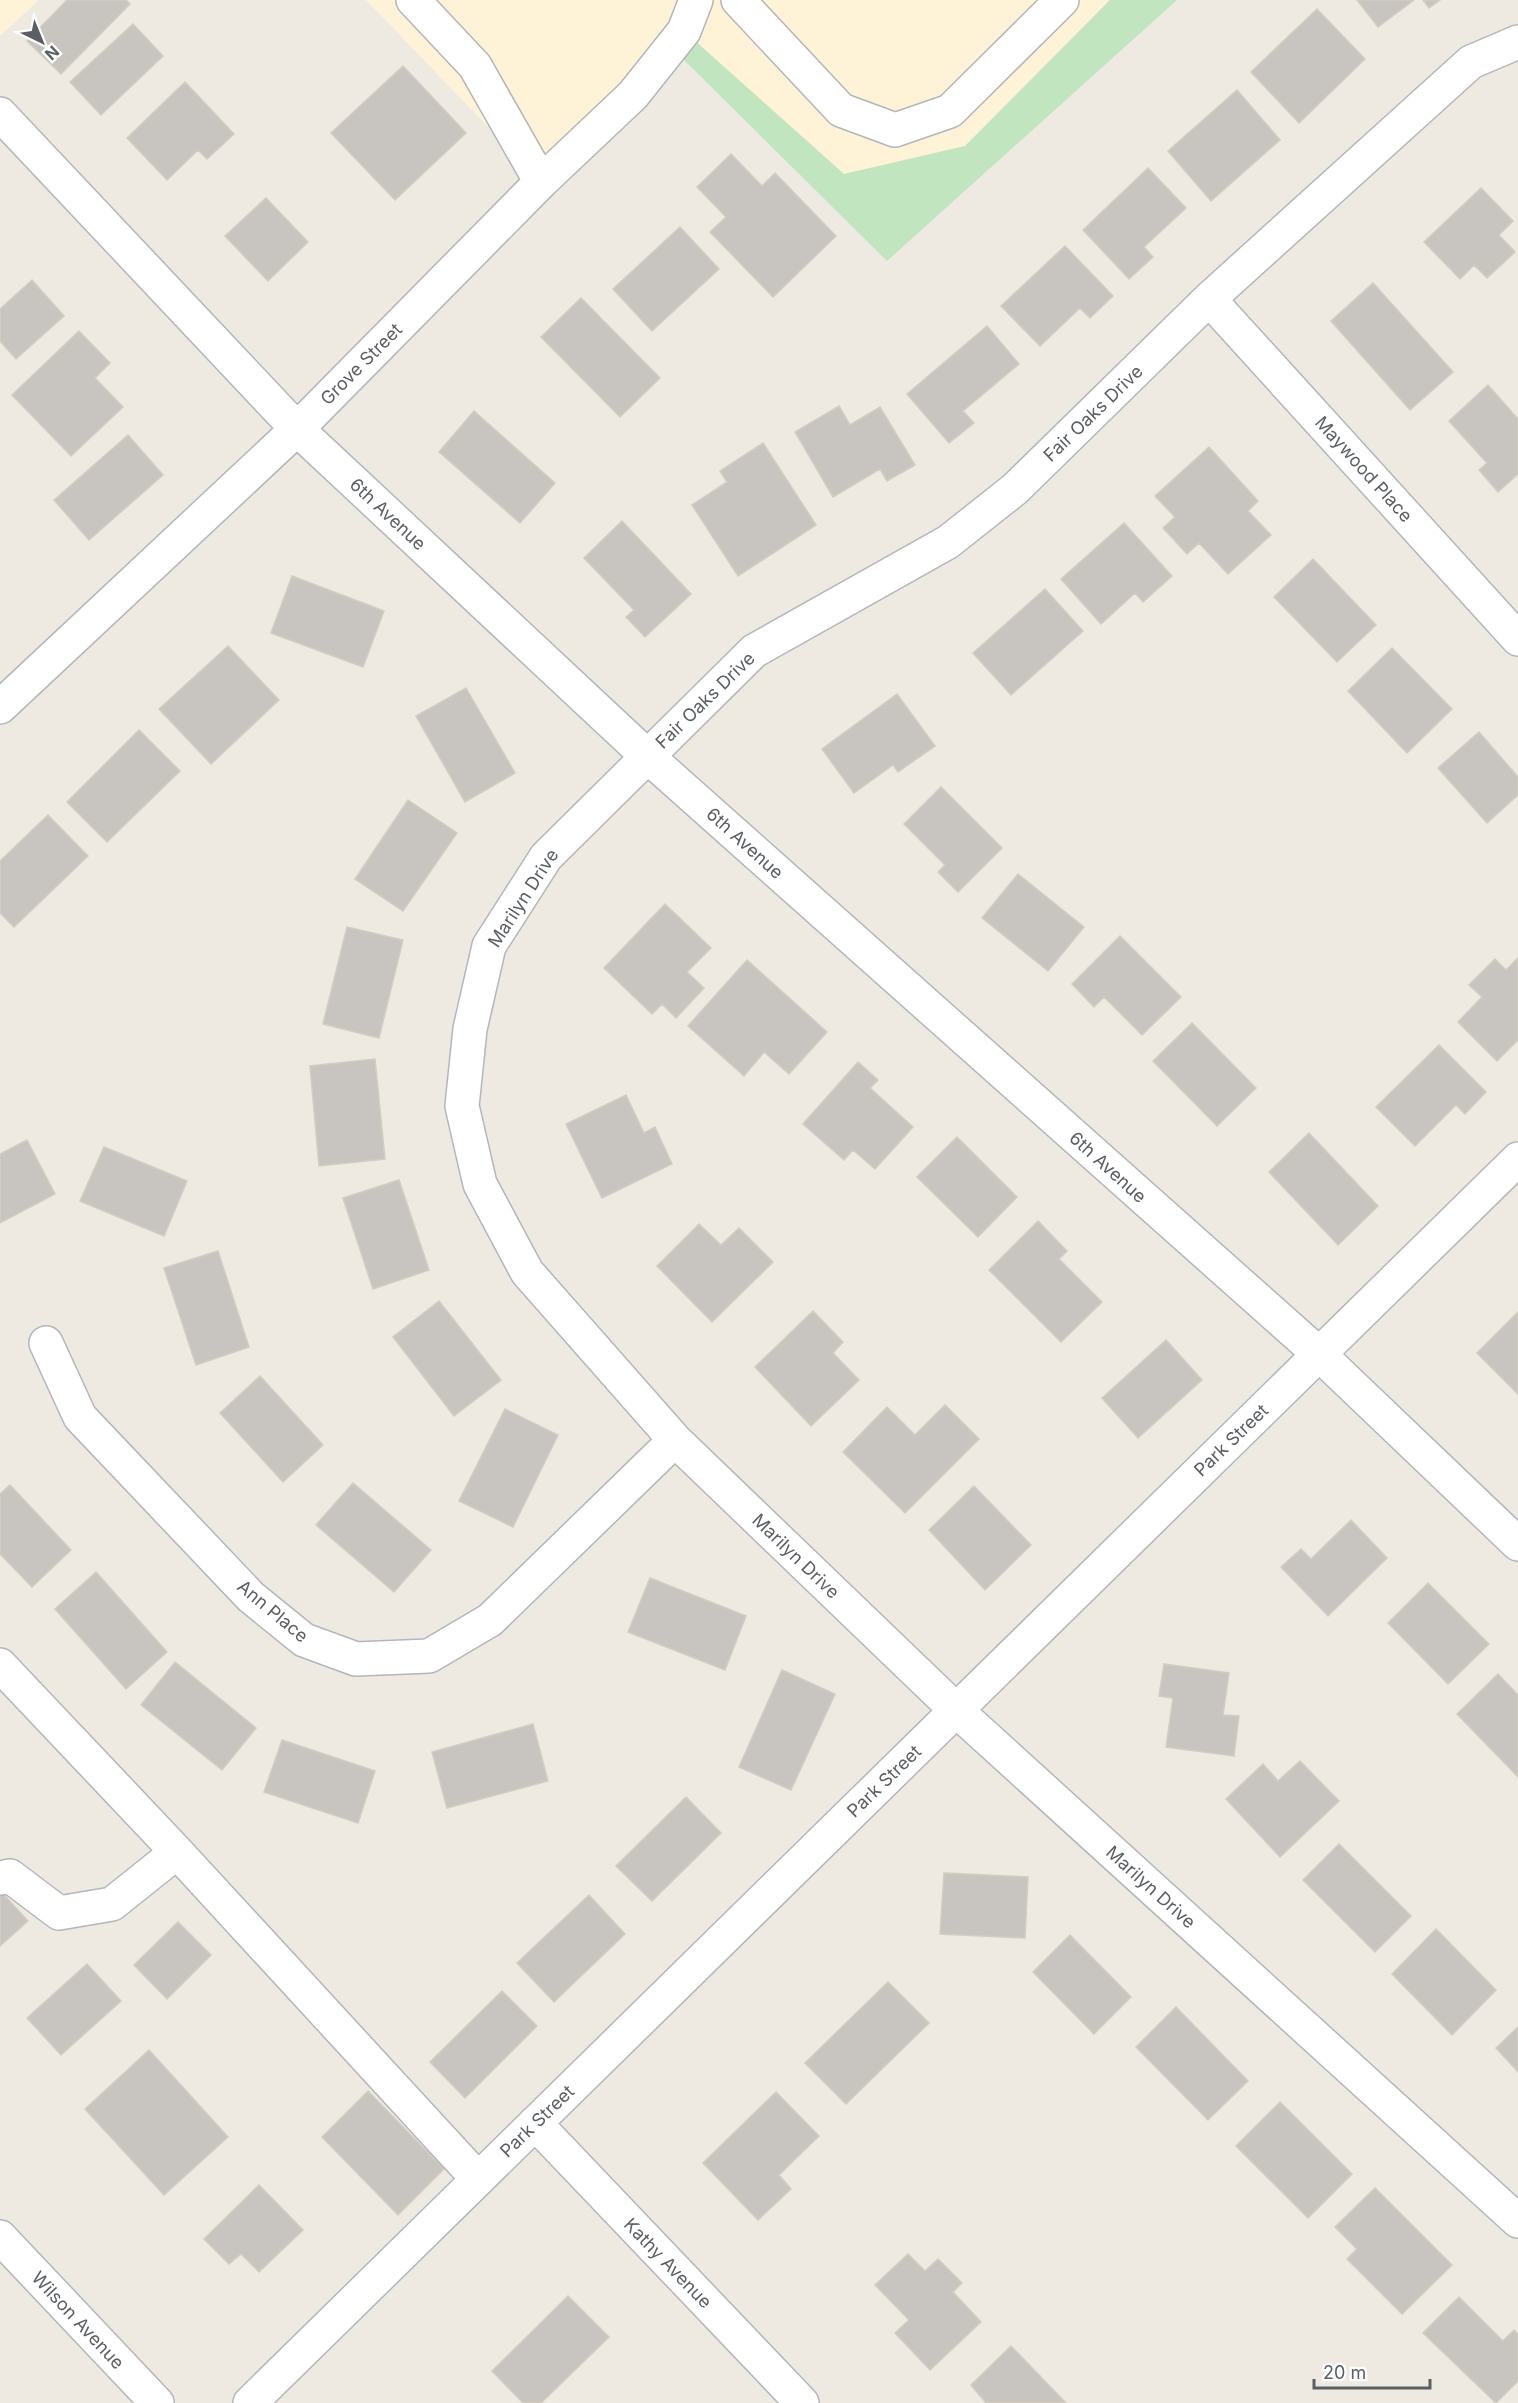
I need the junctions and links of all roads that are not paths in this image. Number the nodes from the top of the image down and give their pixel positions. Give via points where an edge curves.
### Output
1 (413, 0) edge
2 (696, 0) edge
3 (738, 0) edge
4 (1062, 0) edge
5 (1518, 42) edge
6 (0, 114) edge
7 (541, 182) junction
8 (1209, 299) junction
9 (297, 429) junction
10 (1518, 639) edge
11 (0, 707) edge
12 (647, 756) junction
13 (1518, 1159) edge
14 (46, 1343) dead end
15 (1319, 1354) junction
16 (675, 1440) junction
17 (1518, 1544) edge
18 (0, 1665) edge
19 (956, 1710) junction
20 (177, 1852) junction
21 (0, 1878) edge
22 (535, 2123) junction
23 (478, 2179) junction
24 (1518, 2221) edge
25 (0, 2237) edge
26 (157, 2403) edge
27 (250, 2403) edge
28 (802, 2403) edge

1 - 7 street via 475,66
2 - 7 street, Grove Street via 684,31 633,96
3 - 4 street via 841,110 895,130 950,111
5 - 8 street, Fair Oaks Drive via 1471,62
6 - 9 street, 6th Avenue
7 - 9 street, Grove Street
8 - 10 street, Maywood Place
8 - 12 street, Fair Oaks Drive via 1015,489 948,542 754,651
9 - 11 street, Grove Street
9 - 12 street, 6th Avenue
12 - 15 street, 6th Avenue
12 - 16 street, Marilyn Drive via 546,857 489,946 470,1029 462,1106 480,1184 527,1272
13 - 15 street, Park Street
14 - 16 street, Ann Place via 80,1417 251,1597 304,1640 356,1659 429,1656 490,1620
15 - 17 street, 6th Avenue
15 - 19 street, Park Street
16 - 19 street, Marilyn Drive
18 - 20 street
19 - 22 street, Park Street
19 - 24 street, Marilyn Drive
20 - 21 street via 112,1904 59,1913 10,1876
20 - 23 street
22 - 23 street, Park Street
22 - 28 street, Kathy Avenue
23 - 27 street, Park Street
25 - 26 street, Wilson Avenue

